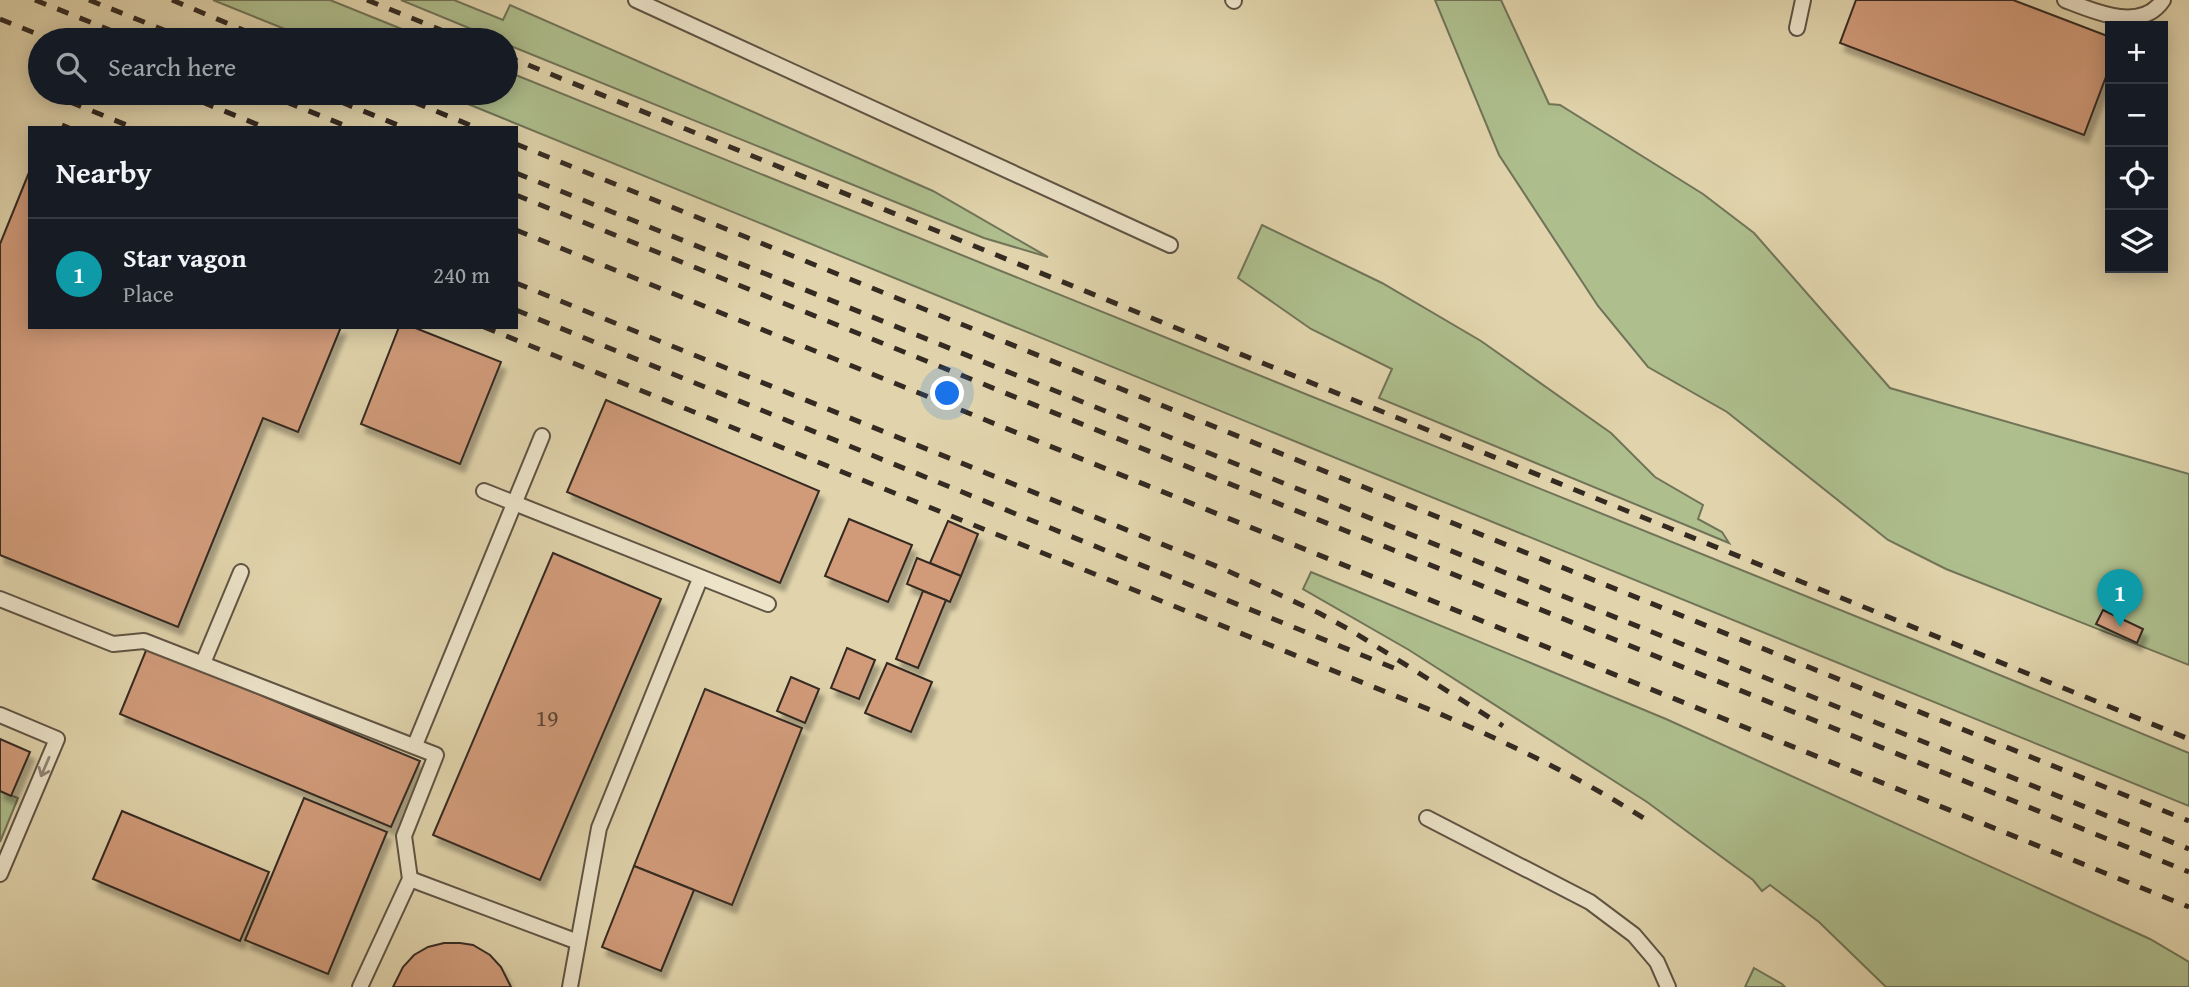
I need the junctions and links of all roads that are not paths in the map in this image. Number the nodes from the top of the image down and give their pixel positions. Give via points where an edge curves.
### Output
1 (636, 0) edge
2 (1803, 0) edge
3 (2065, 0) edge
4 (2163, 0) edge
5 (1797, 28) dead end
6 (1170, 245) dead end
7 (542, 436) dead end
8 (484, 491) dead end
9 (514, 503) junction
10 (241, 572) dead end
11 (700, 579) junction
12 (0, 599) edge
13 (768, 604) dead end
14 (203, 663) junction
15 (0, 715) edge
16 (415, 746) junction
17 (1427, 818) dead end
18 (0, 874) edge
19 (410, 879) junction
20 (578, 942) junction
21 (360, 987) edge
22 (570, 987) edge
23 (1668, 987) edge

1 - 6 lane
2 - 5 lane
3 - 4 lane via 2112,16 2132,17 2146,14
7 - 9 lane
8 - 9 lane
9 - 11 lane
9 - 16 lane
10 - 14 lane
11 - 13 lane
11 - 20 lane via 599,828
12 - 14 lane via 113,644 144,641
14 - 16 lane
15 -> 18 lane via 57,739
16 - 19 lane via 436,755 404,836
17 - 23 lane via 1590,902 1634,935 1657,962
19 - 20 lane
19 - 21 lane
20 - 22 lane

